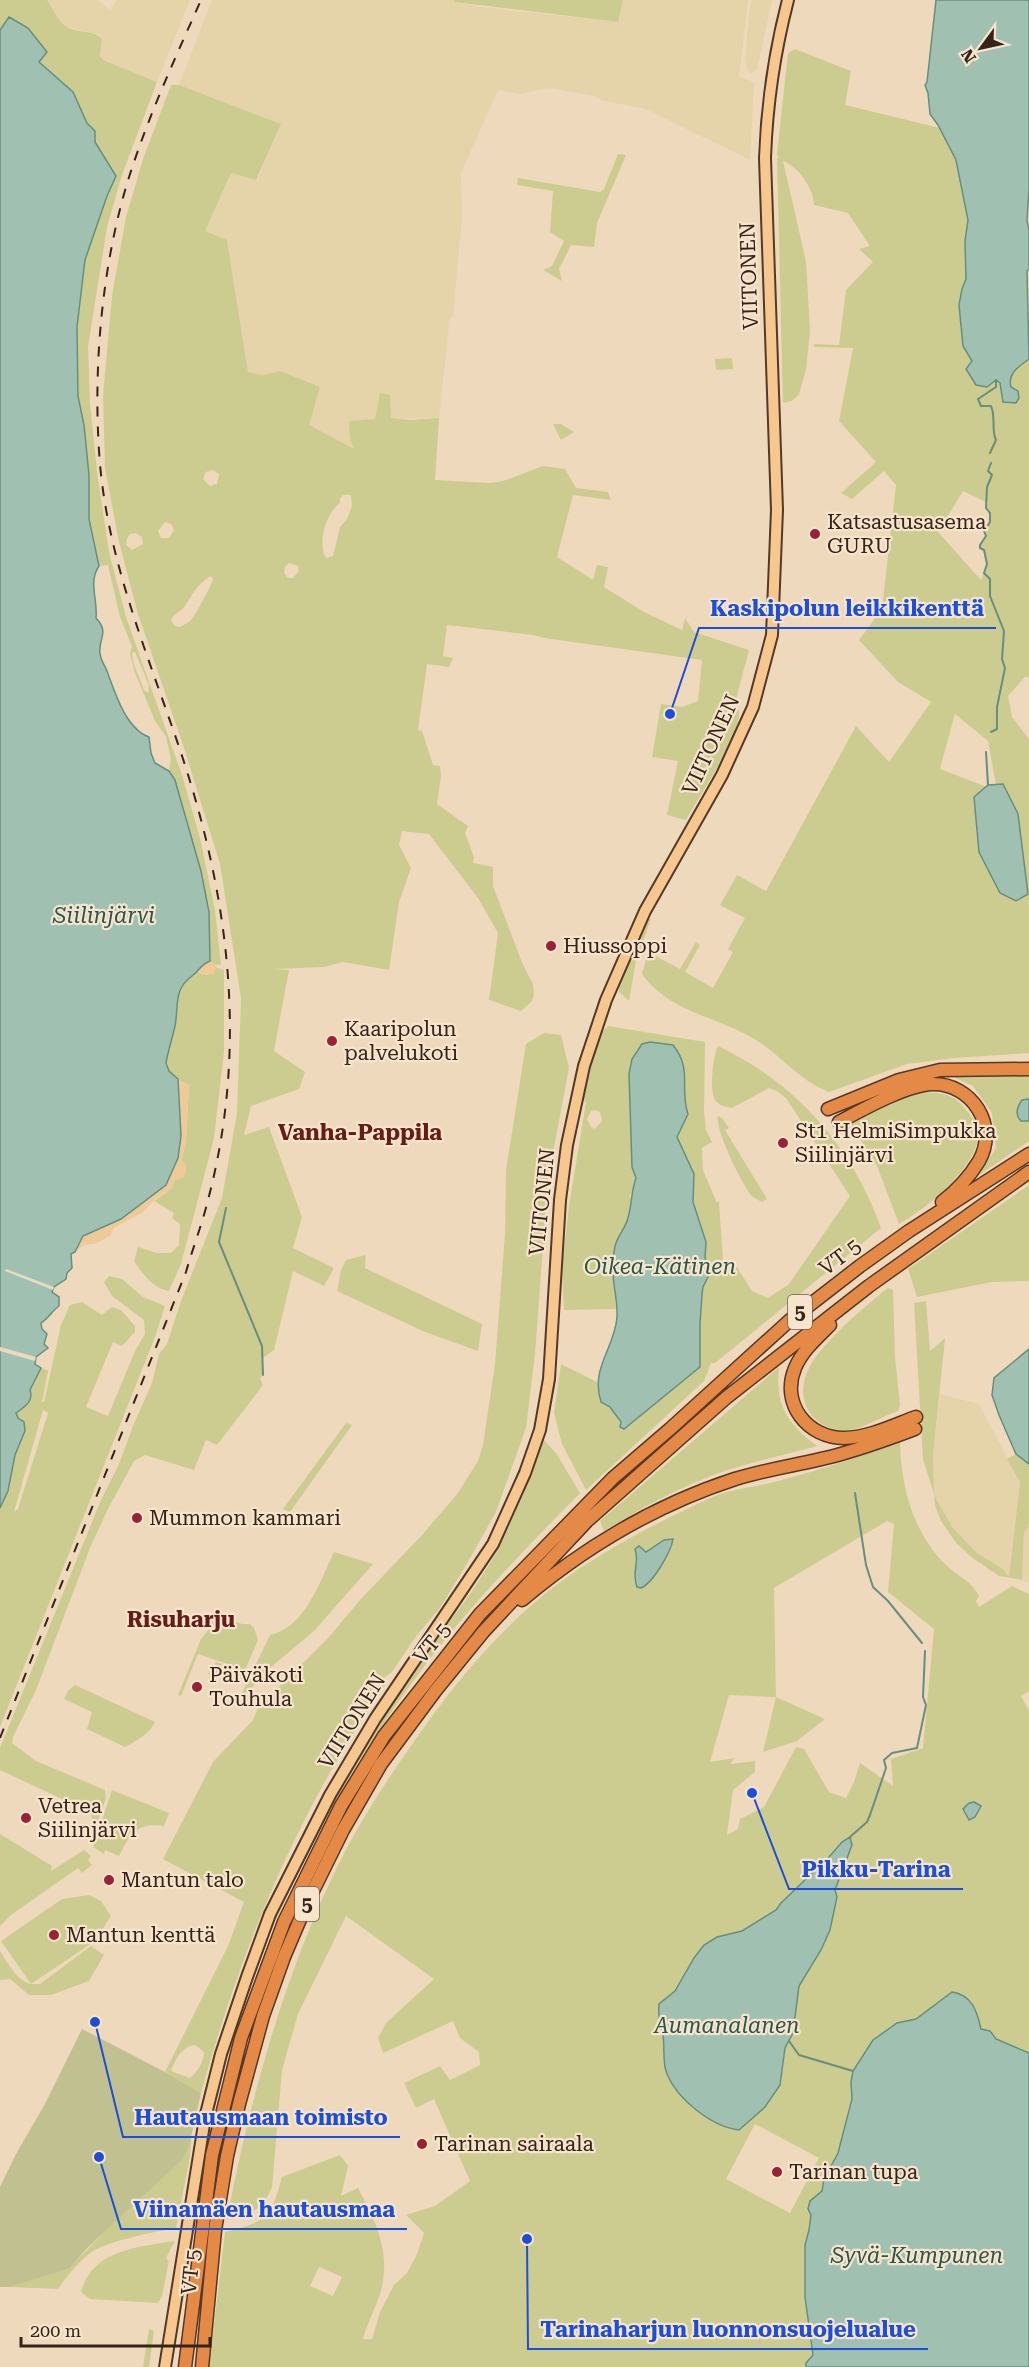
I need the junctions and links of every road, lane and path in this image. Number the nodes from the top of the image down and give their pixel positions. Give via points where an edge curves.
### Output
1 (788, 0) edge
2 (1029, 1069) edge
3 (828, 1109) dead end
4 (839, 1122) dead end
5 (1029, 1154) edge
6 (1029, 1172) edge
7 (909, 1231) junction
8 (869, 1286) junction
9 (484, 1632) junction
10 (165, 2367) edge
11 (185, 2367) edge
12 (202, 2367) edge

1 - 10 main road, VIITONEN via 770,82 766,130 777,510 772,635 748,717 722,775 645,911 606,1000 584,1066 560,1200 549,1379 540,1430 525,1473 493,1544 381,1709 330,1795 270,1914 247,1977 204,2118
2 - 3 highway via 940,1070 899,1080
4 - 7 highway via 874,1104 932,1084 967,1094 978,1108 986,1138 979,1160 952,1194
5 - 7 highway, VT 5 / 5
6 - 8 highway, VT 5 / 5
7 - 11 highway, VT 5 / 5 via 789,1321 581,1508 480,1614 384,1736 341,1806 284,1922 241,2038 212,2155
8 - 9 highway, VT 5 / 5 via 727,1398 598,1511
8 - 9 highway via 803,1354 792,1380 794,1406 808,1426 833,1437 858,1437 915,1423 841,1454 736,1479 665,1505 592,1545
9 - 12 highway, VT 5 / 5 via 381,1764 343,1830 284,1957 263,2016 227,2156 215,2230

